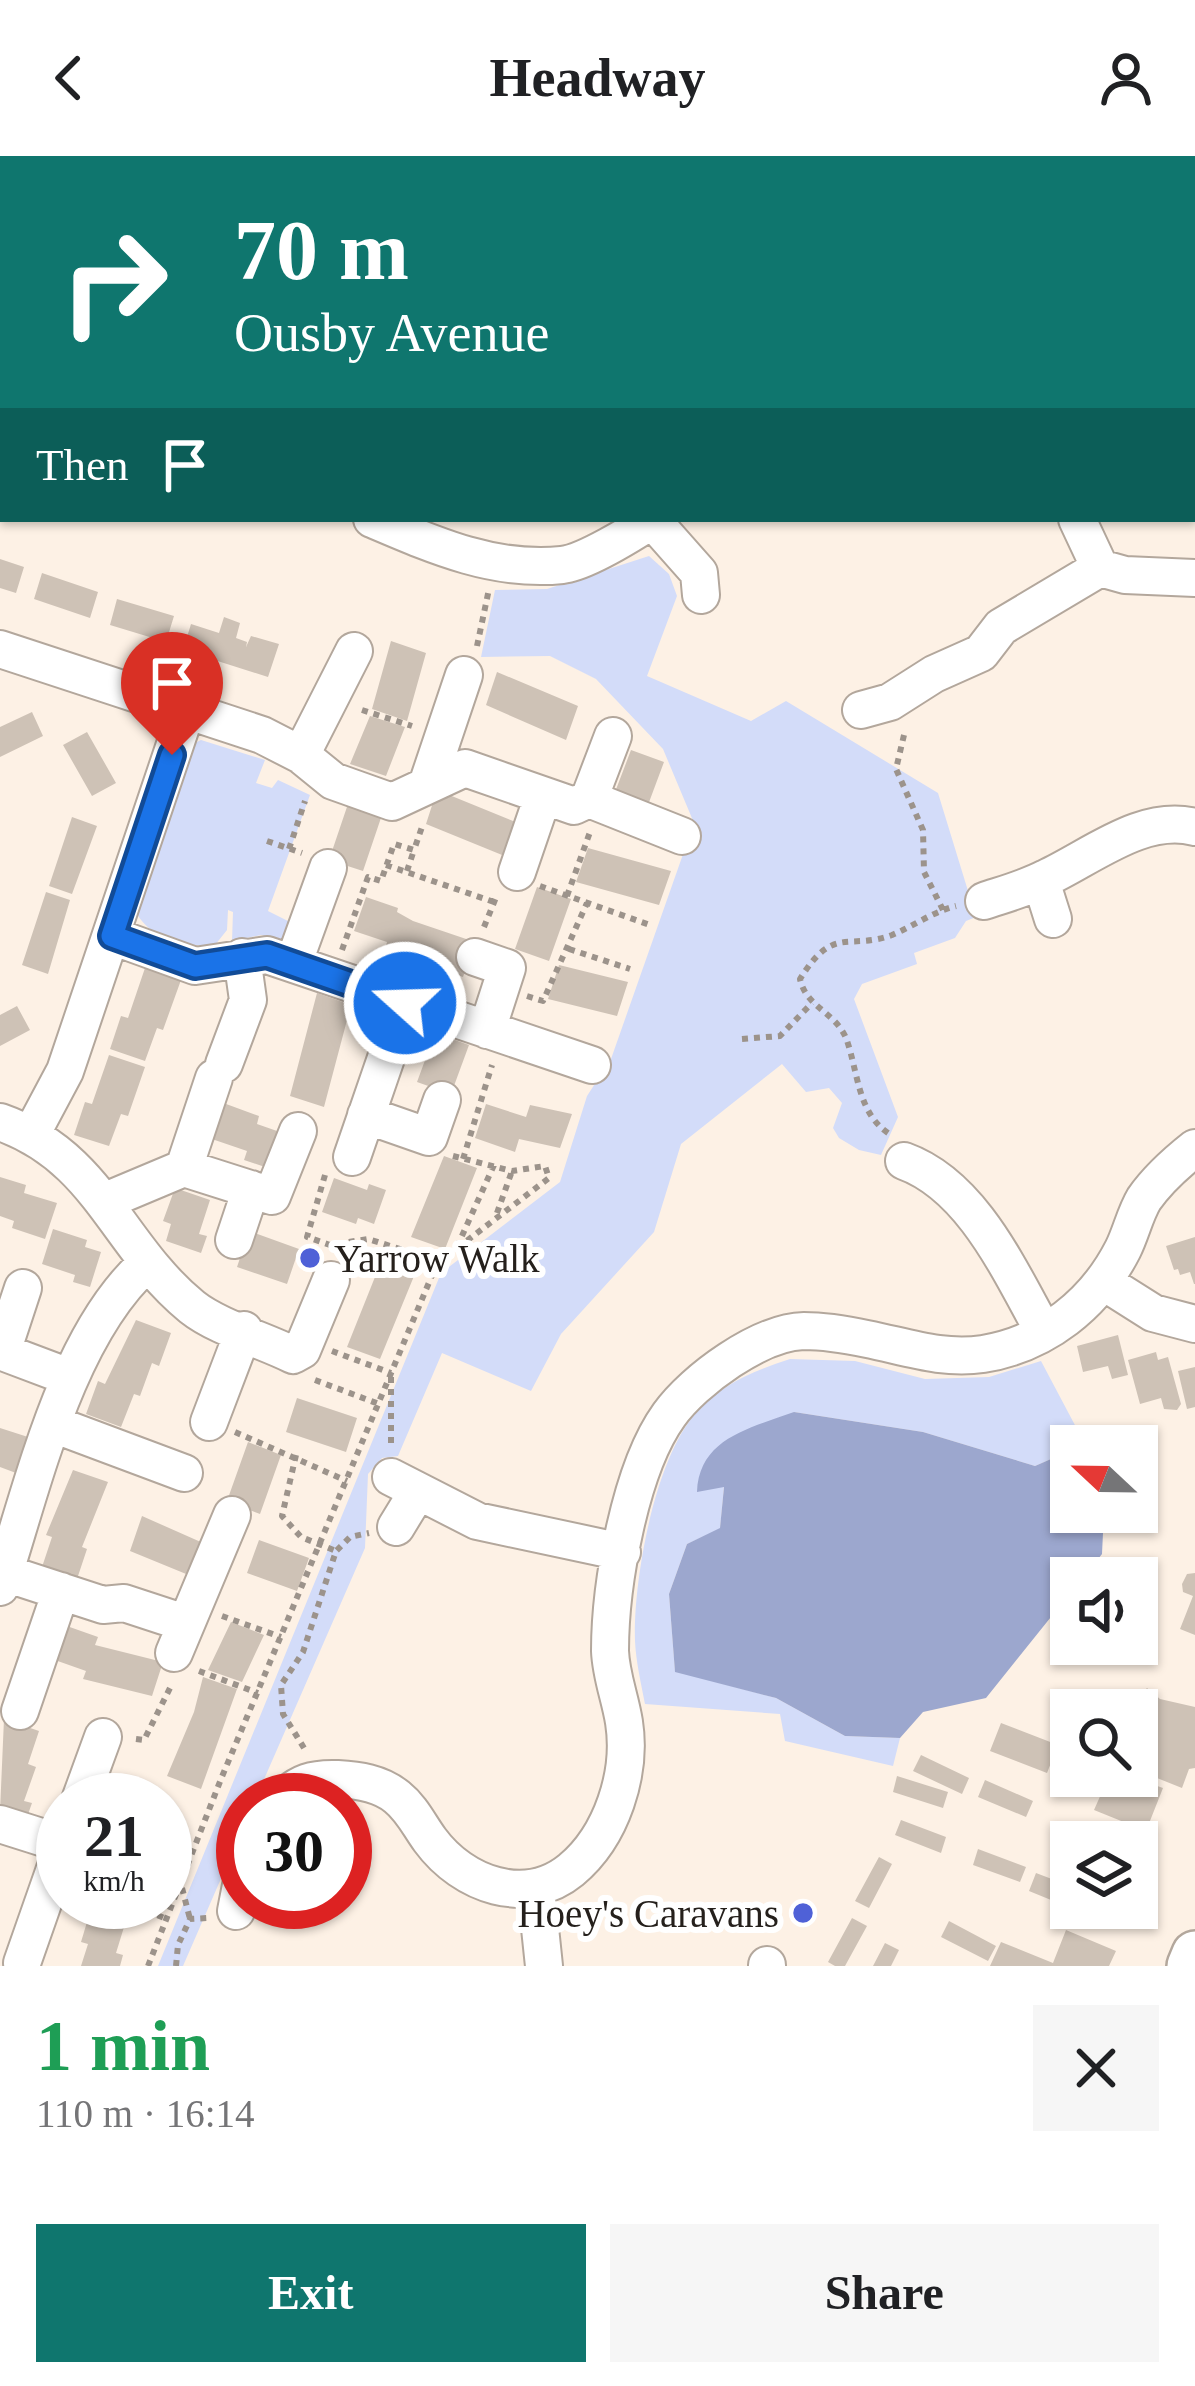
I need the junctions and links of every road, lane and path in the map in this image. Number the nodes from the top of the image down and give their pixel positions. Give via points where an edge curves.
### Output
1 (379, 522) edge
2 (650, 522) edge
3 (656, 522) edge
4 (1079, 522) edge
5 (494, 562) junction
6 (1100, 568) junction
7 (1195, 578) edge
8 (704, 581) dead end
9 (0, 649) edge
10 (354, 651) dead end
11 (464, 675) joint
12 (330, 699) junction
13 (188, 710) junction
14 (885, 716) joint
15 (443, 736) junction
16 (613, 736) dead end
17 (312, 764) junction
18 (428, 782) junction
19 (543, 796) junction
20 (594, 802) junction
21 (1195, 826) edge
22 (682, 836) dead end
23 (267, 841) dead end
24 (414, 850) junction
25 (386, 865) junction
26 (328, 868) dead end
27 (407, 871) junction
28 (517, 880) junction
29 (1041, 881) junction
30 (567, 896) junction
31 (494, 902) junction
32 (587, 902) junction
33 (984, 902) joint
34 (943, 910) junction
35 (1053, 919) dead end
36 (650, 925) dead end
37 (112, 936) junction
38 (569, 949) junction
39 (476, 951) joint
40 (242, 956) junction
41 (294, 962) junction
42 (555, 965) dead end
43 (630, 969) dead end
44 (334, 976) junction
45 (405, 1003) junction
46 (812, 1003) junction
47 (494, 1032) junction
48 (742, 1039) dead end
49 (592, 1065) dead end
50 (442, 1100) dead end
51 (367, 1115) junction
52 (16, 1127) edge
53 (298, 1131) dead end
54 (1195, 1148) edge
55 (352, 1157) joint
56 (463, 1159) dead end
57 (904, 1161) joint
58 (184, 1168) junction
59 (512, 1171) junction
60 (261, 1192) junction
61 (104, 1202) junction
62 (496, 1217) junction
63 (234, 1240) dead end
64 (456, 1249) junction
65 (438, 1261) junction
66 (147, 1263) junction
67 (331, 1280) dead end
68 (1104, 1282) junction
69 (23, 1288) dead end
70 (1195, 1324) edge
71 (244, 1330) junction
72 (1044, 1332) junction
73 (299, 1348) junction
74 (1, 1352) edge
75 (391, 1373) junction
76 (69, 1377) junction
77 (379, 1404) junction
78 (209, 1423) joint
79 (53, 1424) junction
80 (296, 1455) junction
81 (184, 1473) dead end
82 (347, 1481) junction
83 (405, 1484) junction
84 (232, 1515) dead end
85 (396, 1527) joint
86 (320, 1545) junction
87 (336, 1551) junction
88 (622, 1552) junction
89 (2, 1580) edge
90 (61, 1591) junction
91 (184, 1627) junction
92 (280, 1637) junction
93 (258, 1693) junction
94 (20, 1711) dead end
95 (103, 1737) joint
96 (90, 1773) edge
97 (298, 1773) edge
98 (372, 1784) edge
99 (0, 1824) edge
100 (36, 1836) edge
101 (192, 1855) edge
102 (536, 1890) junction
103 (216, 1916) edge
104 (36, 1923) edge
105 (163, 1929) edge
106 (1195, 1954) edge
107 (22, 1963) dead end
108 (148, 1966) edge
109 (176, 1966) edge
110 (544, 1966) edge
111 (1190, 1966) edge

1 - 5 street
2 - 5 street via 566,565
3 - 8 street
4 - 6 street
5 - 11 path
6 - 7 street
6 - 14 street via 1049,594 981,653 934,674
9 - 13 street
10 - 12 street
11 - 15 street
12 - 15 path
12 - 17 street
13 - 17 street via 262,735
13 - 37 street
14 - 34 path via 896,769 923,830 924,872
15 - 18 street
16 - 20 street
17 - 18 street via 333,781 392,802
17 - 23 path via 289,849
18 - 19 street via 465,768
18 - 24 path via 433,794
19 - 20 street via 574,806
19 - 28 street
20 - 22 street
20 - 30 path
21 - 29 street via 1142,828
24 - 25 path via 394,844
24 - 27 path
25 - 27 path
25 - 44 path via 381,881 368,877
26 - 41 street
27 - 31 path
28 - 30 path
28 - 31 path
29 - 33 street
29 - 35 street
30 - 32 path
31 - 39 path
32 - 36 path
32 - 38 path
33 - 34 path
34 - 46 path via 885,938 847,938 826,948 800,979
37 - 40 street via 195,966
37 - 52 street via 65,1072
38 - 42 path
38 - 43 path
39 - 47 street via 507,968
40 - 41 street
40 - 58 street via 248,1000
41 - 44 street
44 - 45 street
45 - 47 street
45 - 51 street
46 - 48 path via 779,1036
46 - 57 path via 846,1039 856,1085
47 - 49 street
47 - 56 path
50 - 51 street via 429,1137
51 - 55 street
52 - 61 street via 76,1166
53 - 60 street
54 - 68 street via 1143,1201
55 - 65 path via 333,1150 307,1237 330,1244 368,1239
57 - 72 street via 932,1171 990,1238
58 - 60 street
58 - 61 street
59 - 62 path
59 - 62 path via 545,1166 548,1178
59 - 64 path via 494,1165
60 - 63 street
61 - 66 street
62 - 64 path
64 - 65 path
65 - 75 path
66 - 71 street via 192,1306
66 - 76 street via 128,1280
67 - 73 street
68 - 70 street via 1154,1313
68 - 72 street
69 - 74 street
71 - 73 street
71 - 78 street
72 - 88 street via 982,1354 929,1355 801,1331 748,1350 704,1377 668,1415 642,1467
73 - 75 path
73 - 77 path via 304,1376
74 - 76 street
75 - 77 path
75 - 83 path
76 - 79 street
77 - 82 path
78 - 80 path
79 - 81 street
79 - 89 street
80 - 82 path
80 - 86 path via 282,1516
82 - 86 path
83 - 85 street
83 - 88 street via 477,1521
84 - 91 street
85 - 87 path via 350,1537
86 - 87 path
86 - 92 path
87 - 97 path via 303,1652 281,1685
88 - 102 street via 610,1648 624,1775 593,1847
89 - 90 street
90 - 91 street
90 - 94 street
91 - 92 path
92 - 93 path
93 - 95 path via 180,1664 144,1740
93 - 101 path
95 - 96 street
98 - 102 street via 396,1796 454,1864 513,1891
99 - 100 street
102 - 110 street
103 - 109 path via 178,1945
104 - 107 street
105 - 108 path
106 - 111 main road

